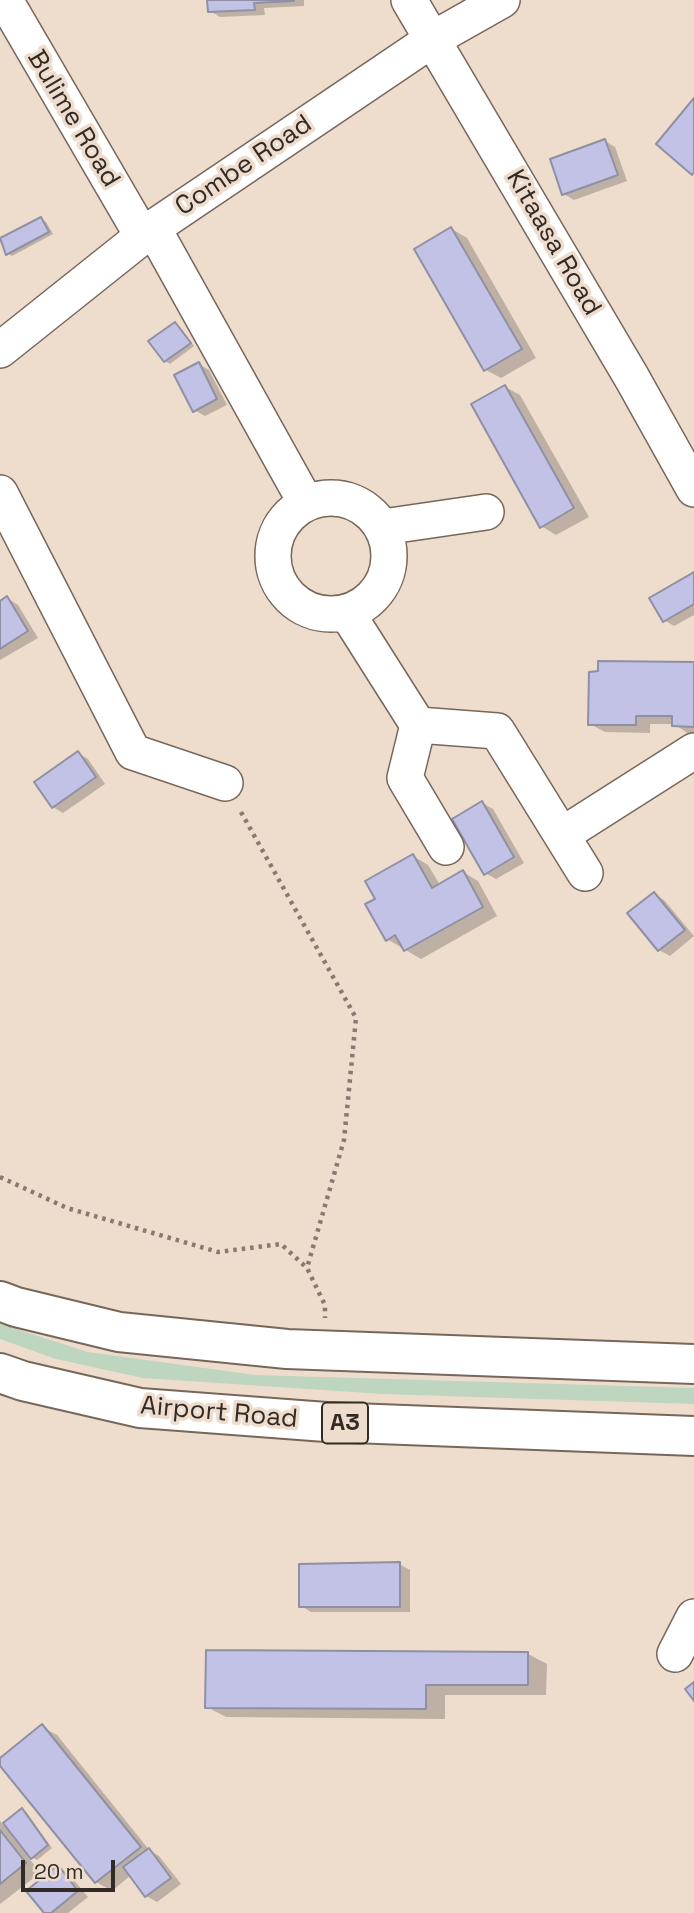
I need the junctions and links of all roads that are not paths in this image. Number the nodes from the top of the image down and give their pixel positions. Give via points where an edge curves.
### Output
1 (5, 0) edge
2 (409, 0) edge
3 (502, 0) edge
4 (433, 38) junction
5 (148, 232) junction
6 (0, 349) edge
7 (694, 489) edge
8 (0, 494) edge
9 (306, 503) junction
10 (486, 512) dead end
11 (383, 527) junction
12 (347, 613) junction
13 (418, 725) junction
14 (694, 751) edge
15 (225, 783) road end
16 (562, 835) junction
17 (446, 847) dead end
18 (585, 873) dead end
19 (0, 1301) edge
20 (694, 1364) edge
21 (0, 1373) edge
22 (694, 1436) edge
23 (694, 1616) edge
24 (675, 1654) dead end

1 - 5 street, Bulime Road
2 - 4 street, Kitaasa Road
3 - 4 street, Combe Road
4 - 5 street, Combe Road
4 - 7 street, Kitaasa Road
5 - 6 street, Combe Road
5 - 9 street, Bulime Road
8 - 15 street via 133,752
9 - 11 street via 335,497 362,506
9 - 12 street via 283,521 272,548 275,577 292,601 318,614
10 - 11 street
11 - 12 street via 391,552 386,578 371,600
12 - 13 street
13 - 16 street via 497,731
13 - 17 street via 405,778
14 - 16 street
16 - 18 street
19 - 20 highway via 119,1332 287,1349
21 - 22 highway, Airport Road / A3 via 140,1408 326,1422
23 - 24 street

